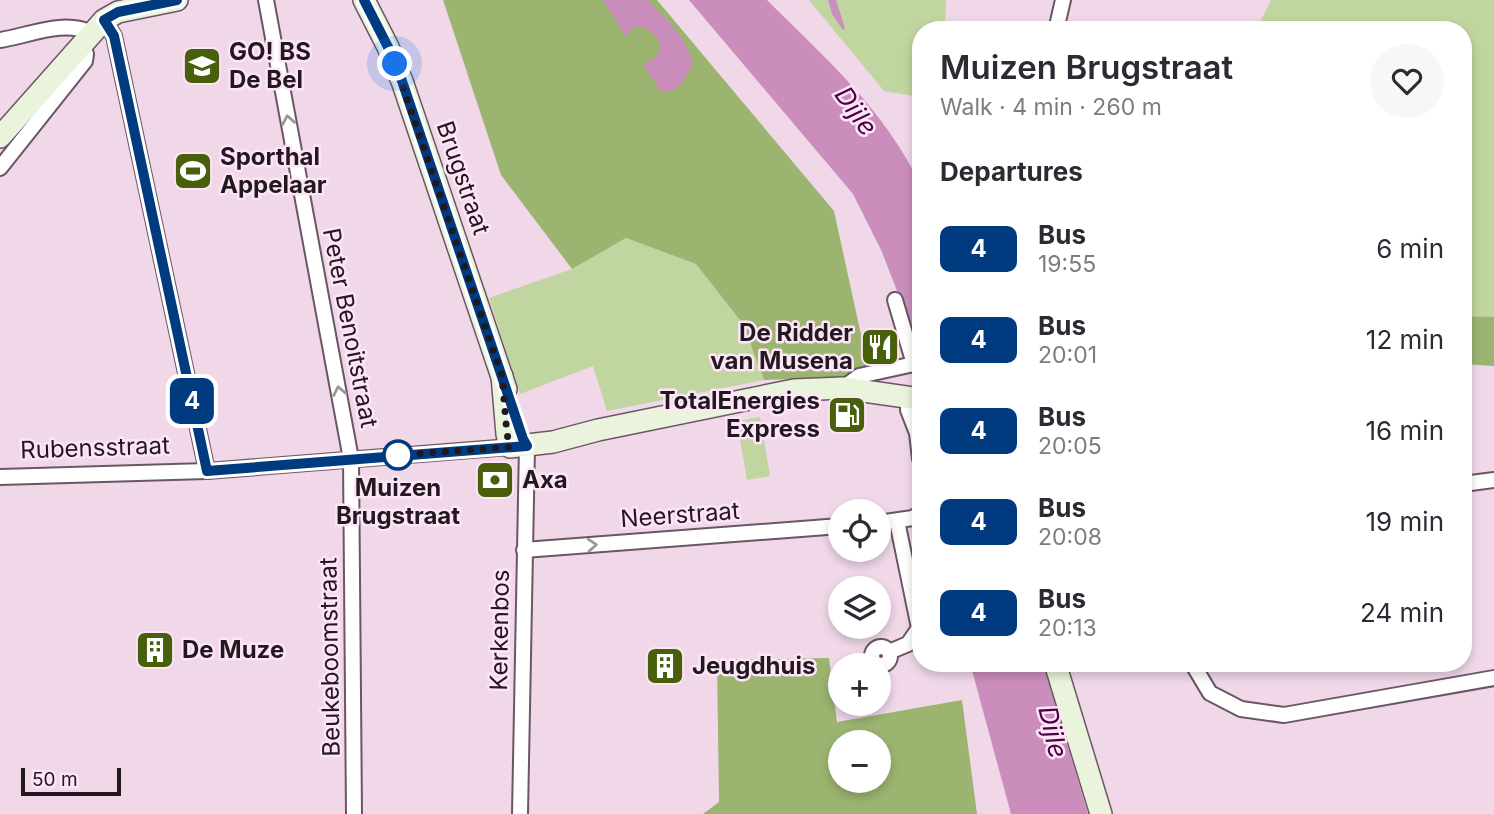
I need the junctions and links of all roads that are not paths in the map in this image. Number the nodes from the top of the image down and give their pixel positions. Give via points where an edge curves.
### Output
1 (177, 0) edge
2 (267, 0) edge
3 (364, 0) edge
4 (1063, 0) edge
5 (1058, 21) edge
6 (92, 33) junction
7 (0, 40) edge
8 (0, 137) edge
9 (0, 168) edge
10 (895, 300) dead end
11 (912, 354) edge
12 (912, 366) edge
13 (843, 388) junction
14 (912, 398) edge
15 (912, 402) edge
16 (912, 420) edge
17 (519, 447) junction
18 (351, 458) junction
19 (207, 471) junction
20 (0, 477) edge
21 (1494, 480) edge
22 (1472, 483) edge
23 (912, 518) edge
24 (897, 521) junction
25 (891, 522) edge
26 (828, 527) edge
27 (524, 550) junction
28 (912, 594) edge
29 (912, 638) edge
30 (873, 653) edge
31 (1058, 672) edge
32 (1197, 672) edge
33 (1494, 678) edge
34 (354, 814) edge
35 (520, 814) edge
36 (1101, 814) edge

1 - 6 street via 118,12
18 -> 2 street, Peter Benoitstraat
3 - 17 street, Brugstraat via 402,81 502,376 507,434
4 - 5 street
6 - 7 street via 65,28
6 - 8 street
6 - 9 street via 85,61
6 - 19 street via 114,36
10 - 11 street
12 - 13 street via 859,376
13 - 14 street
13 - 17 street via 794,390
15 - 16 street via 908,410
17 - 18 street, Rubensstraat
17 - 27 street, Kerkenbos
18 - 19 street, Rubensstraat
18 - 34 street, Beukeboomstraat
19 - 20 street, Rubensstraat
21 - 22 street
23 - 24 street
24 - 25 street
24 - 28 street
27 -> 26 street, Neerstraat
27 - 35 street, Kerkenbos
29 - 30 street via 889,652 885,647
31 - 36 street
32 - 33 street via 1210,693 1241,709 1284,715

